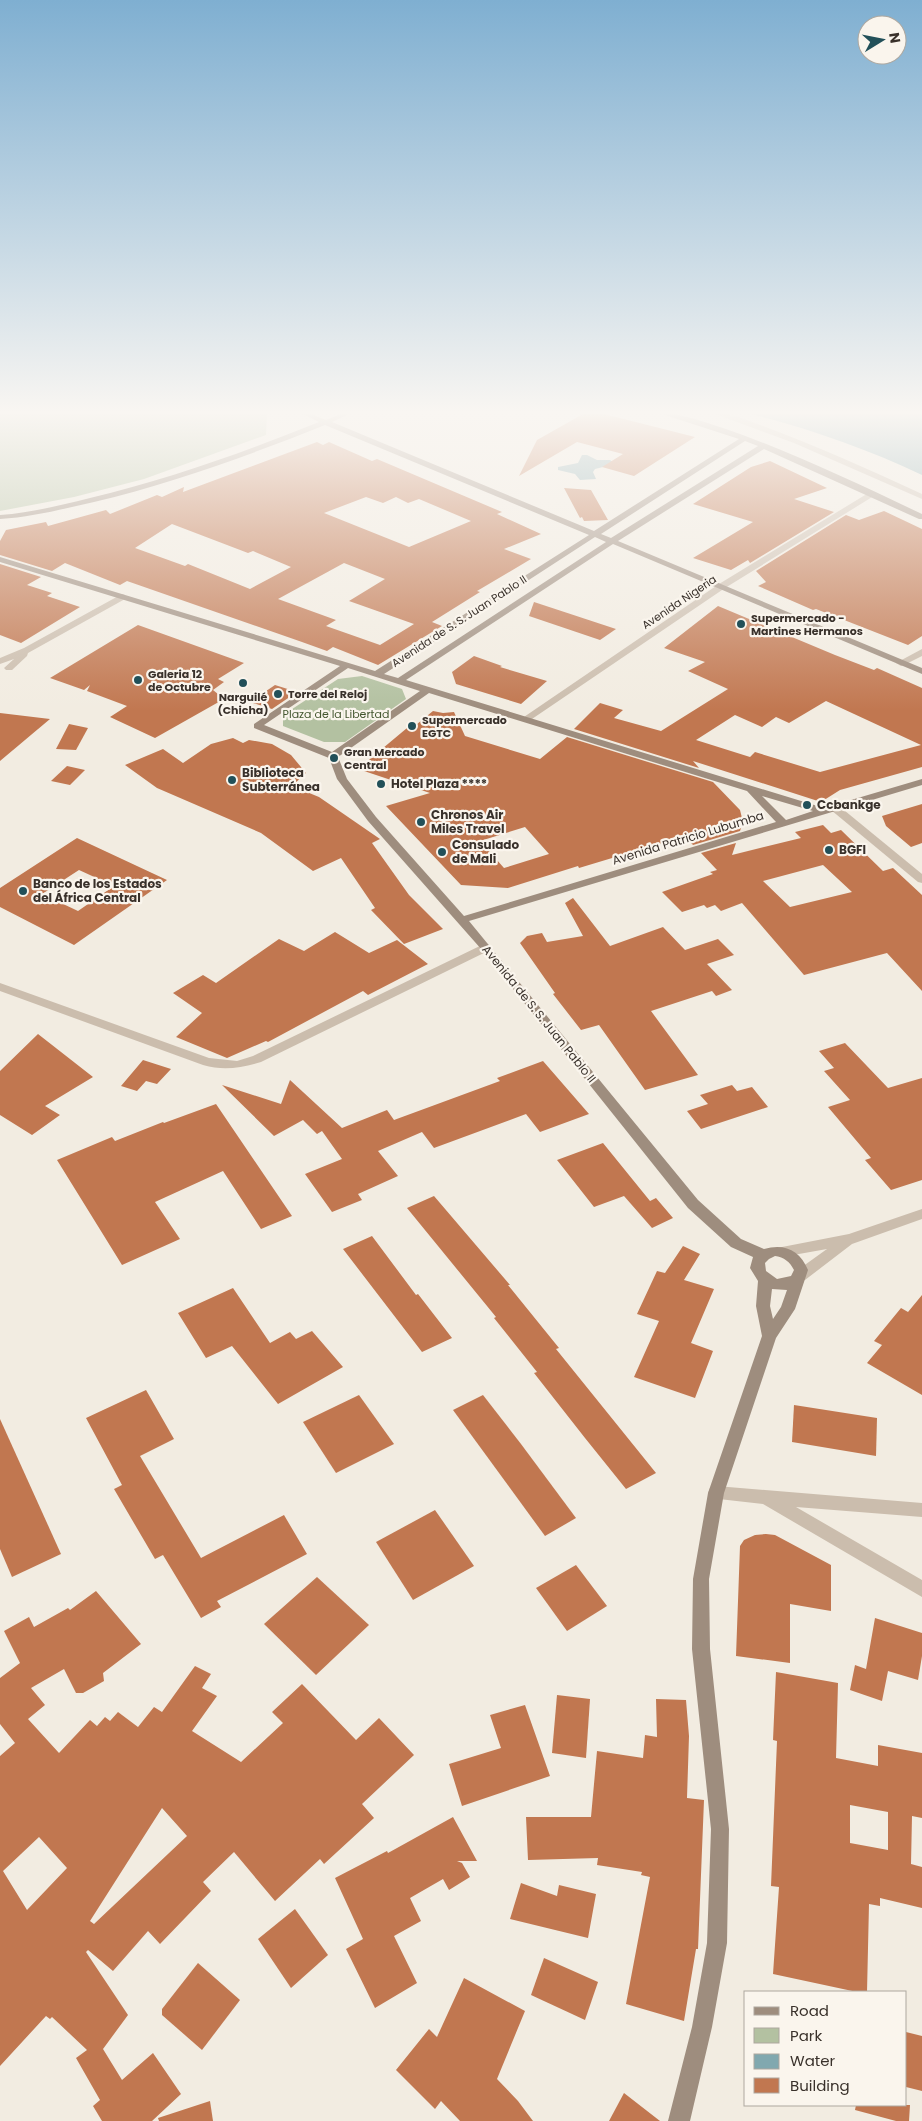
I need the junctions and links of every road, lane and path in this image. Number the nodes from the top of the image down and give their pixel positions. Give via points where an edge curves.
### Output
1 (28, 513) edge
2 (544, 513) edge
3 (628, 513) edge
4 (656, 513) edge
5 (842, 513) edge
6 (13, 516) junction
7 (0, 517) edge
8 (0, 521) edge
9 (594, 534) junction
10 (612, 541) junction
11 (0, 559) edge
12 (722, 586) junction
13 (122, 597) junction
14 (27, 650) junction
15 (922, 652) edge
16 (0, 662) edge
17 (901, 663) junction
18 (347, 666) junction
19 (9, 668) junction
20 (922, 671) edge
21 (375, 674) junction
22 (3, 676) dead end
23 (399, 681) junction
24 (427, 690) junction
25 (526, 719) junction
26 (332, 756) junction
27 (922, 782) edge
28 (750, 789) junction
29 (835, 808) junction
30 (823, 811) junction
31 (783, 823) junction
32 (922, 880) edge
33 (462, 920) junction
34 (486, 947) junction
35 (0, 987) edge
36 (922, 1214) edge
37 (850, 1239) junction
38 (782, 1252) junction
39 (763, 1255) junction
40 (799, 1278) junction
41 (765, 1280) junction
42 (769, 1336) junction
43 (716, 1493) junction
44 (767, 1497) junction
45 (922, 1510) edge
46 (922, 1589) edge
47 (679, 2121) edge

1 - 6 street
2 - 9 street
3 - 9 street, Avenida de S. S. Juan Pablo II
4 - 10 street, Avenida de S. S. Juan Pablo II
5 - 12 street, Avenida Nigeria
6 - 7 street
6 - 8 street
9 - 10 street
9 - 21 street, Avenida de S. S. Juan Pablo II
10 - 12 street
10 - 23 street, Avenida de S. S. Juan Pablo II
11 - 13 street, Avenida de S. S. Juan Pablo II
12 - 17 street
12 - 25 street, Avenida Nigeria
13 - 14 street
13 - 18 street, Avenida de S. S. Juan Pablo II
14 - 16 street
14 - 19 street
15 - 17 street
16 - 19 street
17 - 20 street
18 - 21 street, Avenida de S. S. Juan Pablo II
18 - 26 street via 257,726
19 - 22 street
21 - 23 street, Avenida de S. S. Juan Pablo II
23 - 24 street, Avenida de S. S. Juan Pablo II
24 - 25 street, Avenida de S. S. Juan Pablo II
24 - 26 street
25 - 28 street, Avenida de S. S. Juan Pablo II
26 - 33 street, Avenida de S. S. Juan Pablo II via 342,780 372,818
27 - 29 street, Avenida Patricio Lubumba
28 - 30 street, Avenida de S. S. Juan Pablo II
28 - 31 street
29 - 30 street, Avenida Patricio Lubumba
29 - 32 street
30 - 31 street, Avenida Patricio Lubumba
31 - 33 street, Avenida Patricio Lubumba
33 - 34 street, Avenida de S. S. Juan Pablo II
34 - 35 street via 237,1065 223,1065 190,1056
34 - 39 street, Avenida de S. S. Juan Pablo II via 693,1204 736,1243
36 - 37 street
37 - 38 street
37 - 40 street
38 - 39 street
38 - 40 street via 799,1264 802,1270
39 - 41 street via 756,1264
40 - 41 street via 786,1285
40 - 42 street via 788,1309
41 - 42 street via 763,1306
42 - 43 street
43 - 44 street
43 - 47 street via 701,1579 701,1648 720,1829 717,1943 702,2026
44 - 45 street
44 - 46 street

